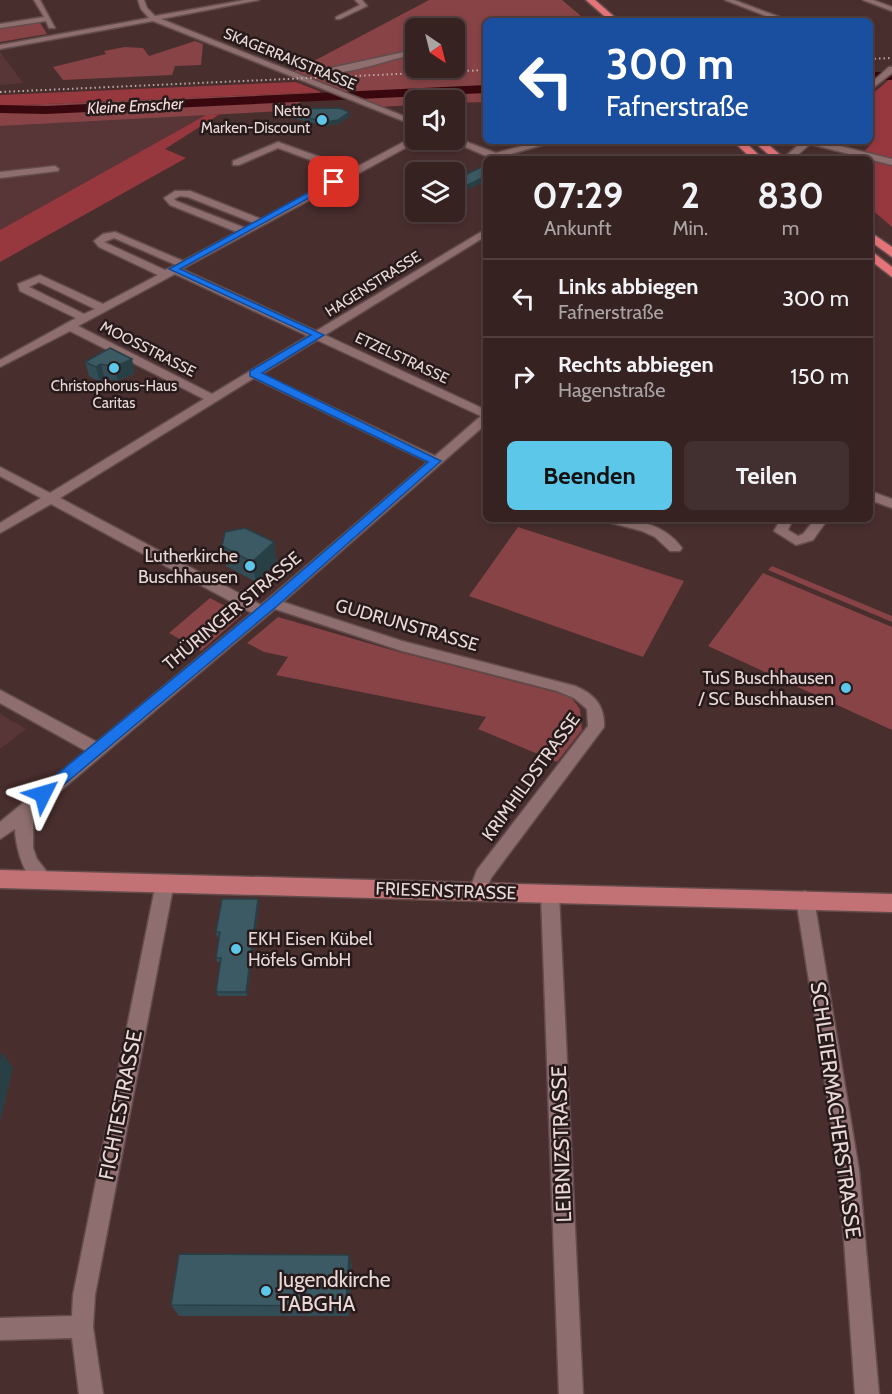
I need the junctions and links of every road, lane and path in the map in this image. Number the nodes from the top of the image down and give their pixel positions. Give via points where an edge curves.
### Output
1 (37, 0) edge
2 (141, 0) edge
3 (256, 0) edge
4 (358, 0) edge
5 (590, 0) edge
6 (728, 0) edge
7 (866, 0) edge
8 (892, 9) edge
9 (338, 18) dead end
10 (611, 18) edge
11 (778, 18) edge
12 (47, 19) junction
13 (154, 19) junction
14 (0, 26) edge
15 (60, 36) junction
16 (0, 47) edge
17 (404, 54) dead end
18 (892, 69) edge
19 (321, 71) dead end
20 (873, 86) edge
21 (405, 120) edge
22 (540, 144) edge
23 (742, 144) edge
24 (762, 144) edge
25 (804, 144) edge
26 (821, 144) edge
27 (405, 145) edge
28 (465, 145) edge
29 (494, 156) joint
30 (756, 156) edge
31 (780, 156) edge
32 (784, 156) edge
33 (868, 156) edge
34 (873, 157) edge
35 (892, 162) edge
36 (236, 163) dead end
37 (55, 169) dead end
38 (352, 172) junction
39 (0, 174) edge
40 (260, 222) junction
41 (244, 231) junction
42 (483, 234) edge
43 (873, 237) edge
44 (892, 253) edge
45 (873, 257) edge
46 (174, 269) junction
47 (892, 273) edge
48 (102, 308) junction
49 (84, 318) junction
50 (69, 326) junction
51 (319, 335) junction
52 (2, 361) edge
53 (254, 374) junction
54 (213, 399) junction
55 (483, 415) edge
56 (483, 419) edge
57 (436, 461) junction
58 (0, 471) edge
59 (873, 496) edge
60 (51, 499) junction
61 (892, 504) edge
62 (632, 522) edge
63 (786, 522) edge
64 (820, 522) edge
65 (0, 530) edge
66 (675, 548) dead end
67 (267, 607) junction
68 (536, 680) joint
69 (0, 696) edge
70 (96, 749) junction
71 (25, 809) junction
72 (0, 823) edge
73 (0, 832) edge
74 (0, 879) edge
75 (45, 881) junction
76 (165, 883) junction
77 (478, 891) junction
78 (550, 894) junction
79 (805, 899) junction
80 (892, 903) edge
81 (82, 1327) junction
82 (0, 1329) edge
83 (91, 1394) edge
84 (571, 1394) edge
85 (867, 1394) edge

1 - 12 street
2 - 13 street
3 - 13 street
4 - 9 street via 364,6
5 - 10 highway
6 - 11 street
7 - 8 street
12 - 14 street
12 - 15 street
13 - 15 street
13 - 21 street, SKAGERRAKSTRASSE
15 - 16 street
17 - 19 street
18 - 20 street
22 - 29 street
23 - 30 highway
24 - 31 highway
25 - 32 street
26 - 33 street
27 - 38 street
28 - 29 street
34 - 35 street
36 - 38 street via 278,145
37 - 39 street
38 - 40 street
40 - 41 street
40 - 41 street via 190,194 178,193 169,198
41 - 46 street
42 - 51 street, HAGENSTRASSE
43 - 44 highway
45 - 47 highway
46 - 46 street via 102,245 99,241 115,235
46 - 48 street
46 - 51 street, ETZELSTRASSE
48 - 49 street
48 - 49 street via 40,278 22,285
49 - 50 street
50 - 52 street
50 - 54 street, MOOSSTRASSE
51 - 53 street, HAGENSTRASSE
51 - 55 street, ETZELSTRASSE
53 - 54 street, HAGENSTRASSE
53 - 57 street
54 - 60 street, HAGENSTRASSE
56 - 57 street, THÜRINGER STRASSE
57 - 67 street, THÜRINGER STRASSE
58 - 60 street, GUDRUNSTRASSE
59 - 61 street
60 - 65 street, HAGENSTRASSE
60 - 67 street, GUDRUNSTRASSE
62 - 66 street via 659,532
63 - 64 street via 781,531 796,541 808,537
67 - 68 street, GUDRUNSTRASSE
67 - 70 street, THÜRINGER STRASSE
68 - 77 street, KRIMHILDSTRASSE via 574,690 586,698 596,714 596,727 483,875
69 - 70 street
70 - 71 street, THÜRINGER STRASSE
71 - 72 street
71 - 73 street, THÜRINGER STRASSE
71 - 75 street via 25,857
74 - 75 main road, FRIESENSTRASSE
75 - 76 main road, FRIESENSTRASSE
76 - 77 main road, FRIESENSTRASSE
76 - 81 street, FICHTESTRASSE via 92,1252
77 - 78 main road, FRIESENSTRASSE
78 - 79 main road, FRIESENSTRASSE
78 - 84 street, LEIBNIZSTRASSE
79 - 80 main road, FRIESENSTRASSE
79 - 85 street, SCHLEIERMACHERSTRASSE via 849,1170
81 - 82 street
81 - 83 street, FICHTESTRASSE

